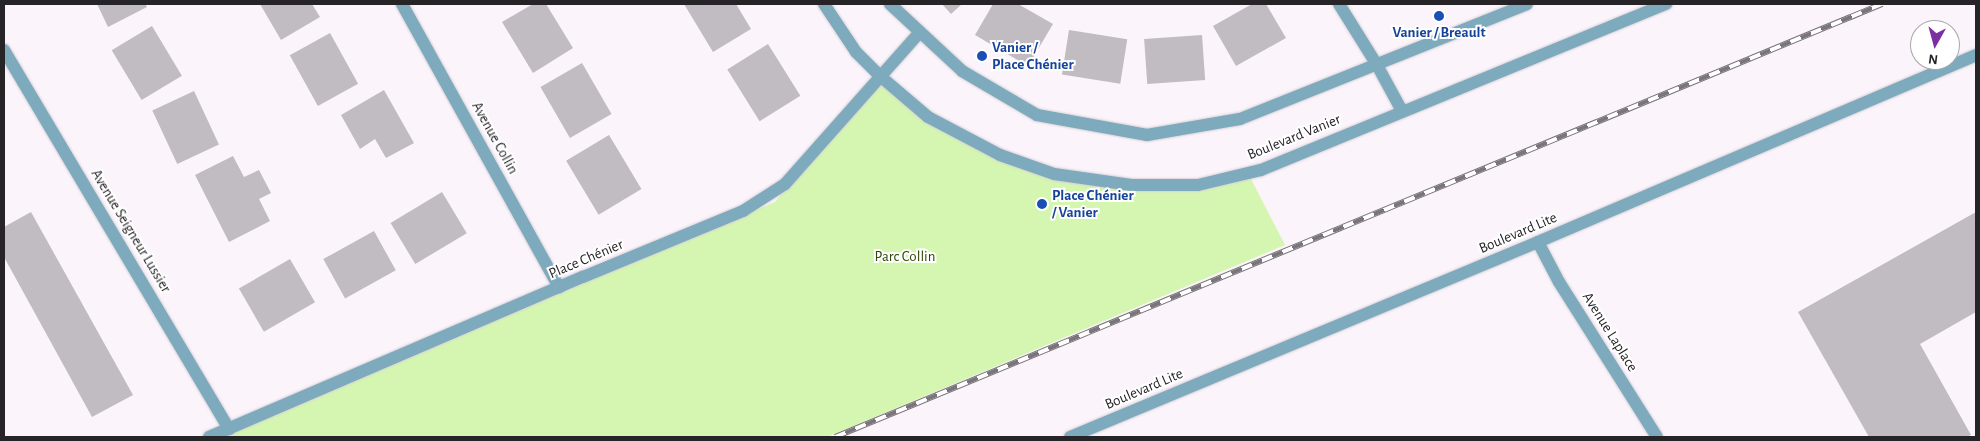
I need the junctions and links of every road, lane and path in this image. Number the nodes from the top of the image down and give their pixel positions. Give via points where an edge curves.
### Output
1 (402, 4) edge
2 (824, 4) edge
3 (890, 4) edge
4 (1338, 4) edge
5 (1527, 4) edge
6 (1666, 4) edge
7 (920, 32) junction
8 (4, 50) edge
9 (1976, 55) edge
10 (1377, 65) junction
11 (880, 76) junction
12 (1402, 111) junction
13 (1538, 242) junction
14 (559, 287) junction
15 (229, 429) junction
16 (209, 437) edge
17 (1070, 437) edge
18 (1657, 437) edge

1 - 14 street, Avenue Collin
2 - 11 street, Boulevard Vanier via 856,52
3 - 7 street
4 - 10 street
5 - 10 street
6 - 12 street, Boulevard Vanier
7 - 10 street via 962,71 1037,115 1147,135 1240,119
7 - 11 street, Place Chénier
8 - 15 street, Avenue Seigneur Lussier
9 - 13 street, Boulevard Lite
10 - 12 street
11 - 12 street, Boulevard Vanier via 928,117 1000,155 1054,174 1131,185 1198,185 1261,170
11 - 14 street, Place Chénier via 777,190 743,211
13 - 17 street, Boulevard Lite
13 - 18 street, Avenue Laplace via 1559,282
14 - 15 street, Place Chénier
15 - 16 street, Place Chénier

